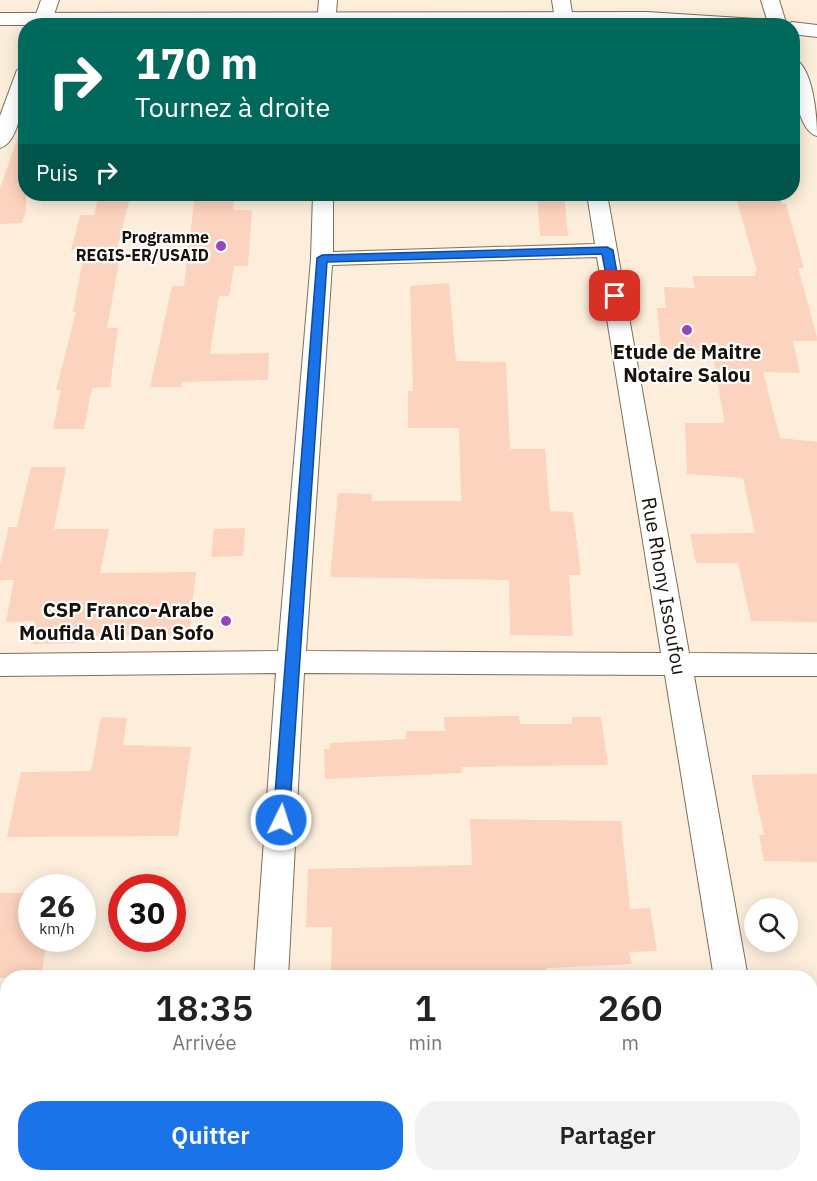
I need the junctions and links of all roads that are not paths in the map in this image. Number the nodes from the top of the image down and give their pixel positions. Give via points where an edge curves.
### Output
1 (770, 0) edge
2 (327, 14) edge
3 (564, 14) edge
4 (45, 15) edge
5 (647, 18) edge
6 (776, 18) edge
7 (0, 19) edge
8 (800, 29) edge
9 (817, 31) edge
10 (800, 84) edge
11 (18, 92) edge
12 (817, 130) edge
13 (0, 142) edge
14 (323, 201) edge
15 (598, 201) edge
16 (607, 250) junction
17 (322, 258) junction
18 (291, 662) junction
19 (0, 665) edge
20 (678, 665) junction
21 (817, 665) edge
22 (272, 970) edge
23 (730, 970) edge

1 - 6 street
2 - 3 street
2 - 4 street
3 - 5 street
4 - 7 street
8 - 9 street
10 - 12 street
11 - 13 street
14 - 17 street
15 - 16 street, Rue Rhony Issoufou
16 - 17 street
16 - 20 street, Rue Rhony Issoufou
17 - 18 street
18 - 19 street
18 - 20 street
18 - 22 street
20 - 21 street
20 - 23 street, Rue Rhony Issoufou

